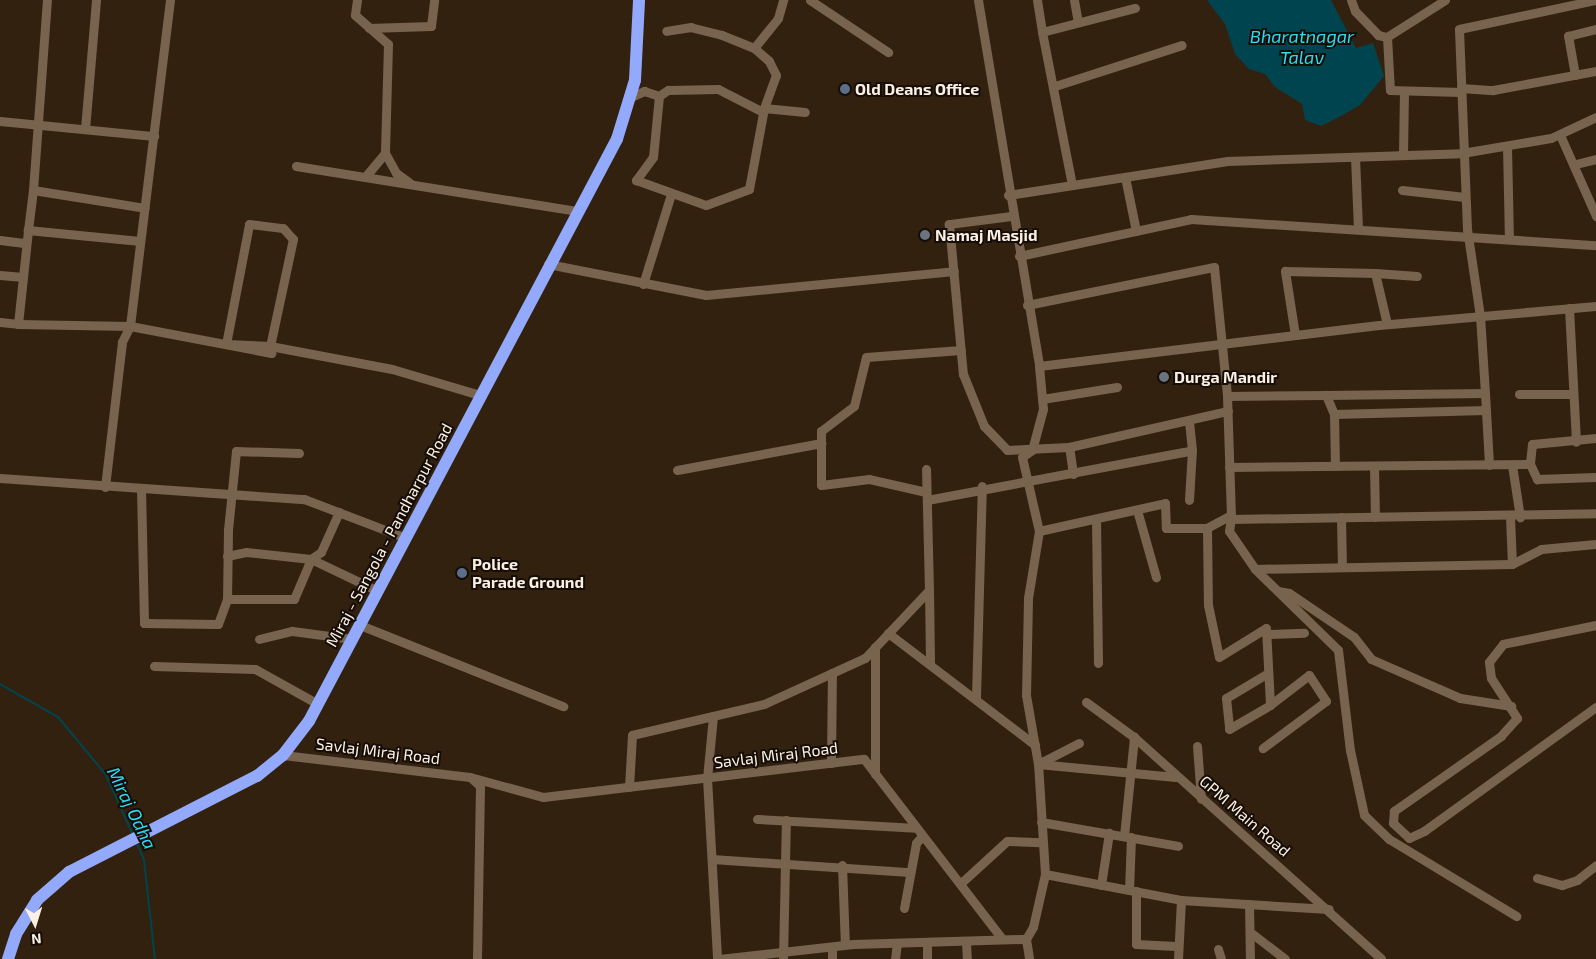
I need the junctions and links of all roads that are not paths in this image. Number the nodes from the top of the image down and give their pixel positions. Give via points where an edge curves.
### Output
1 (47, 0) edge
2 (96, 0) edge
3 (170, 0) edge
4 (357, 0) edge
5 (434, 0) edge
6 (638, 0) edge
7 (784, 0) edge
8 (810, 0) edge
9 (978, 0) edge
10 (1037, 0) edge
11 (1074, 0) edge
12 (1351, 0) edge
13 (1445, 0) edge
14 (1596, 0) edge
15 (1135, 8) dead end
16 (1078, 22) junction
17 (369, 28) junction
18 (1596, 29) edge
19 (666, 31) dead end
20 (1042, 32) junction
21 (1388, 37) junction
22 (1182, 45) dead end
23 (754, 48) junction
24 (888, 52) dead end
25 (1596, 71) edge
26 (1575, 75) junction
27 (1055, 86) junction
28 (1461, 90) junction
29 (1404, 91) junction
30 (659, 96) junction
31 (629, 98) junction
32 (763, 110) junction
33 (805, 112) dead end
34 (1596, 117) edge
35 (0, 121) edge
36 (38, 124) junction
37 (85, 129) junction
38 (1560, 135) junction
39 (154, 136) junction
40 (1507, 146) junction
41 (1462, 153) junction
42 (385, 154) junction
43 (1403, 155) junction
44 (1355, 157) junction
45 (1596, 160) edge
46 (1576, 164) junction
47 (296, 166) dead end
48 (365, 177) junction
49 (1125, 177) junction
50 (412, 184) junction
51 (1072, 185) junction
52 (33, 190) junction
53 (1402, 190) dead end
54 (671, 194) junction
55 (1008, 195) junction
56 (1465, 197) junction
57 (144, 208) junction
58 (576, 210) junction
59 (1011, 216) junction
60 (1596, 216) edge
61 (1358, 228) junction
62 (28, 230) junction
63 (1136, 231) junction
64 (1468, 234) junction
65 (1508, 238) junction
66 (0, 240) edge
67 (140, 241) junction
68 (26, 243) junction
69 (1596, 245) edge
70 (1019, 256) junction
71 (548, 264) junction
72 (954, 271) junction
73 (1376, 273) junction
74 (0, 275) edge
75 (1417, 276) dead end
76 (23, 277) junction
77 (643, 284) junction
78 (1027, 305) junction
79 (1596, 306) edge
80 (1569, 308) junction
81 (1480, 316) junction
82 (0, 322) edge
83 (18, 324) junction
84 (1387, 324) junction
85 (130, 326) junction
86 (1295, 335) junction
87 (226, 344) junction
88 (1221, 344) junction
89 (270, 346) junction
90 (961, 350) junction
91 (1039, 366) junction
92 (1117, 387) dead end
93 (1485, 393) junction
94 (1520, 394) dead end
95 (1573, 394) junction
96 (480, 395) junction
97 (1326, 395) junction
98 (1227, 396) junction
99 (1042, 399) junction
100 (1486, 410) junction
101 (1228, 411) junction
102 (1334, 414) junction
103 (1189, 420) junction
104 (1596, 438) edge
105 (1576, 442) junction
106 (821, 444) junction
107 (1069, 447) junction
108 (1032, 450) junction
109 (1192, 450) junction
110 (299, 453) dead end
111 (1530, 464) junction
112 (1488, 465) junction
113 (1512, 465) junction
114 (1335, 466) junction
115 (1374, 466) junction
116 (1229, 467) junction
117 (926, 469) dead end
118 (676, 470) dead end
119 (1074, 474) junction
120 (1596, 477) edge
121 (0, 478) edge
122 (1028, 480) junction
123 (982, 486) junction
124 (105, 487) junction
125 (141, 489) junction
126 (230, 494) junction
127 (926, 496) junction
128 (1189, 500) dead end
129 (1137, 510) junction
130 (339, 512) junction
131 (1596, 513) edge
132 (1520, 516) junction
133 (1231, 517) junction
134 (1375, 517) junction
135 (1510, 517) junction
136 (1341, 518) junction
137 (1096, 519) junction
138 (1207, 528) junction
139 (1039, 531) junction
140 (406, 538) junction
141 (1596, 544) edge
142 (227, 556) junction
143 (311, 560) junction
144 (1512, 564) junction
145 (1342, 567) junction
146 (1255, 569) junction
147 (1156, 577) dead end
148 (929, 590) junction
149 (378, 591) junction
150 (1278, 591) junction
151 (227, 599) junction
152 (360, 625) junction
153 (1596, 625) edge
154 (888, 633) junction
155 (1304, 633) dead end
156 (1266, 634) junction
157 (258, 639) dead end
158 (352, 639) junction
159 (875, 647) junction
160 (1098, 663) dead end
161 (930, 664) junction
162 (154, 666) dead end
163 (832, 673) junction
164 (1268, 673) junction
165 (976, 697) junction
166 (1086, 702) dead end
167 (318, 704) junction
168 (1270, 704) junction
169 (563, 706) dead end
170 (1511, 706) junction
171 (1596, 707) edge
172 (713, 716) junction
173 (1134, 737) junction
174 (1079, 743) dead end
175 (1035, 745) junction
176 (1197, 746) dead end
177 (1263, 748) dead end
178 (283, 755) junction
179 (831, 763) junction
180 (1038, 764) junction
181 (1130, 770) junction
182 (875, 774) junction
183 (470, 777) junction
184 (707, 778) junction
185 (1179, 778) junction
186 (629, 787) junction
187 (1201, 799) junction
188 (757, 819) dead end
189 (786, 820) junction
190 (1041, 822) junction
191 (916, 828) junction
192 (1108, 833) junction
193 (922, 836) junction
194 (1128, 837) junction
195 (1040, 842) junction
196 (1178, 846) dead end
197 (712, 859) junction
198 (783, 861) junction
199 (842, 865) junction
200 (1596, 865) edge
201 (910, 872) junction
202 (1045, 874) junction
203 (1537, 878) dead end
204 (961, 883) junction
205 (1101, 885) junction
206 (1132, 891) junction
207 (1181, 900) junction
208 (1249, 904) junction
209 (904, 908) dead end
210 (1329, 909) junction
211 (1516, 916) dead end
212 (1250, 932) junction
213 (1002, 939) junction
214 (1026, 940) junction
215 (927, 942) junction
216 (966, 942) junction
217 (897, 943) junction
218 (845, 945) junction
219 (1176, 946) junction
220 (832, 947) junction
221 (1218, 949) dead end
222 (783, 956) edge
223 (8, 959) edge
224 (477, 959) edge
225 (718, 959) edge
226 (832, 959) edge
227 (895, 959) edge
228 (927, 959) edge
229 (967, 959) edge
230 (1029, 959) edge
231 (1178, 959) edge
232 (1221, 959) edge
233 (1250, 959) edge
234 (1285, 959) edge
235 (1381, 959) edge

1 - 36 street
2 - 37 street
3 - 39 street
4 - 17 street via 355,15
5 - 17 street via 431,26
6 - 31 highway, Miraj - Sangola - Pandharpur Road via 634,80
7 - 23 street via 778,18
8 - 24 street
9 - 55 street
10 - 20 street
11 - 16 street
12 - 21 street via 1355,11 1378,35
13 - 21 street
14 - 28 street via 1459,29
15 - 16 street
16 - 20 street
17 - 42 street via 388,44
18 - 26 street via 1568,36
19 - 23 street via 691,27
20 - 27 street
21 - 29 street via 1390,90
22 - 27 street
23 - 32 street via 769,61 776,75
25 - 26 street
26 - 28 street via 1493,90
27 - 51 street
28 - 29 street
28 - 41 street
29 - 43 street
30 - 31 street via 644,91
30 - 32 street via 668,90 718,89
30 - 54 street via 653,157 636,180
31 - 58 highway, Miraj - Sangola - Pandharpur Road via 617,139
32 - 33 street
32 - 54 street via 749,189 706,205
34 - 38 street
35 - 36 street
36 - 37 street
36 - 52 street
37 - 39 street
38 - 40 street
38 - 46 street
39 - 57 street
40 - 41 street
40 - 65 street
41 - 43 street
41 - 56 street
42 - 48 street
42 - 50 street via 396,173
43 - 44 street
44 - 49 street via 1227,161
44 - 61 street
45 - 46 street
46 - 60 street
47 - 48 street
48 - 50 street
49 - 51 street
49 - 63 street
50 - 58 street
51 - 55 street
52 - 57 street
52 - 62 street
53 - 56 street
54 - 77 street
55 - 59 street
56 - 64 street
57 - 67 street
58 - 71 highway, Miraj - Sangola - Pandharpur Road
59 - 70 street
59 - 72 street via 949,224
61 - 63 street via 1191,219
61 - 64 street
62 - 67 street
62 - 68 street
63 - 70 street
64 - 65 street
64 - 81 street
65 - 69 street
66 - 68 street
67 - 85 street
68 - 76 street
70 - 78 street
71 - 77 street
71 - 96 highway, Miraj - Sangola - Pandharpur Road
72 - 77 street via 706,295
72 - 90 street
73 - 75 street
73 - 84 street
73 - 86 street via 1285,271
74 - 76 street
76 - 83 street
78 - 88 street via 1214,267
78 - 91 street
79 - 80 street
80 - 81 street
80 - 95 street
81 - 84 street
81 - 93 street
82 - 83 street
83 - 85 street
84 - 86 street
85 - 87 street
85 - 124 street via 122,342
86 - 88 street
87 - 89 street via 272,353
87 - 89 street via 248,224 283,228 293,239
88 - 91 street
88 - 98 street
89 - 96 street via 392,369
90 - 106 street via 866,357 854,406 821,431
90 - 108 street via 963,374 984,426 1007,450
91 - 99 street
92 - 99 street
93 - 97 street
93 - 100 street
94 - 95 street
95 - 105 street
96 - 140 highway, Miraj - Sangola - Pandharpur Road
97 - 98 street
97 - 102 street
98 - 101 street
99 - 108 street
100 - 102 street
100 - 112 street
101 - 103 street
101 - 116 street
102 - 114 street
103 - 107 street
103 - 109 street
104 - 105 street
105 - 111 street via 1532,444
106 - 118 street
106 - 127 street via 821,485 869,479
107 - 108 street
107 - 119 street
108 - 122 street via 1022,456
109 - 119 street
109 - 128 street
110 - 126 street via 236,451
111 - 113 street
111 - 120 street via 1537,479
112 - 113 street
112 - 115 street
113 - 132 street
114 - 115 street
114 - 116 street
115 - 134 street
116 - 133 street
117 - 127 street
119 - 122 street
121 - 124 street
122 - 123 street
122 - 139 street
123 - 127 street
123 - 165 street
124 - 125 street
125 - 126 street
125 - 151 street via 144,623 218,624
126 - 130 street via 304,498
126 - 142 street
127 - 148 street
129 - 137 street
129 - 138 street via 1165,503 1166,528
129 - 147 street
130 - 140 street
130 - 143 street via 321,552
131 - 132 street
132 - 135 street
133 - 136 street
133 - 138 street
133 - 146 street via 1229,531
134 - 135 street
134 - 136 street
135 - 144 street
136 - 145 street
137 - 139 street
137 - 160 street
138 - 156 street via 1208,605 1219,657 1266,628
139 - 175 street via 1028,598 1026,686
140 - 149 highway, Miraj - Sangola - Pandharpur Road
141 - 144 street via 1541,549
142 - 143 street via 246,552
142 - 151 street
143 - 149 street
143 - 151 street via 294,598
144 - 145 street
145 - 146 street
146 - 150 street
148 - 154 street
148 - 161 street
149 - 152 highway, Miraj - Sangola - Pandharpur Road
150 - 170 street via 1289,593 1354,636 1370,659 1460,698
150 - 211 street via 1338,650 1350,750 1364,816 1389,839
152 - 158 highway, Miraj - Sangola - Pandharpur Road
152 - 169 street
153 - 170 street via 1503,644 1489,662 1491,678
154 - 159 street
154 - 161 street
155 - 156 street
156 - 164 street
157 - 158 street via 292,631
158 - 167 highway, Miraj - Sangola - Pandharpur Road
159 - 163 street via 865,658
159 - 182 street
161 - 165 street
162 - 167 street via 255,669
163 - 172 street via 764,704
163 - 179 street
164 - 168 street
164 - 168 street via 1226,698 1229,729
165 - 175 street
166 - 173 street, GPM Main Road
167 - 178 highway, Miraj - Sangola - Pandharpur Road
168 - 177 street via 1309,675 1326,701
170 - 171 street via 1517,718 1501,736 1394,811 1393,823 1409,838
172 - 184 street
172 - 186 street via 632,735
173 - 181 street
173 - 185 street, GPM Main Road
174 - 180 street
175 - 180 street
176 - 187 street
178 - 183 street, Savlaj Miraj Road
178 - 223 highway, Miraj - Sangola - Pandharpur Road via 256,776 103,852 37,900 16,934
179 - 182 street, Savlaj Miraj Road via 864,759
179 - 184 street, Savlaj Miraj Road
180 - 181 street
180 - 190 street
181 - 185 street
181 - 194 street
182 - 191 street, Savlaj Miraj Road
183 - 186 street, Savlaj Miraj Road via 543,797
183 - 224 street via 480,786
184 - 186 street, Savlaj Miraj Road
184 - 197 street
185 - 187 street, GPM Main Road
187 - 210 street, GPM Main Road
188 - 189 street
189 - 191 street
189 - 198 street
190 - 192 street
190 - 195 street
191 - 193 street, Savlaj Miraj Road
192 - 194 street
192 - 205 street
193 - 201 street via 916,843
193 - 204 street, Savlaj Miraj Road
194 - 196 street
194 - 206 street
195 - 202 street
195 - 204 street via 1007,841
197 - 198 street
197 - 225 street
198 - 199 street
198 - 222 street
199 - 201 street
199 - 218 street
200 - 203 street via 1577,880 1562,885
201 - 209 street
202 - 205 street
202 - 214 street via 1033,927
204 - 213 street, Savlaj Miraj Road
205 - 206 street
206 - 207 street
206 - 219 street via 1136,944
207 - 208 street
207 - 219 street
208 - 210 street
208 - 212 street
210 - 235 street, GPM Main Road
212 - 233 street
212 - 234 street
213 - 214 street
213 - 216 street
214 - 230 street
215 - 216 street
215 - 217 street
215 - 228 street
216 - 229 street
217 - 218 street
217 - 227 street
218 - 220 street
219 - 231 street
220 - 222 street
220 - 226 street
221 - 232 street
222 - 225 street

